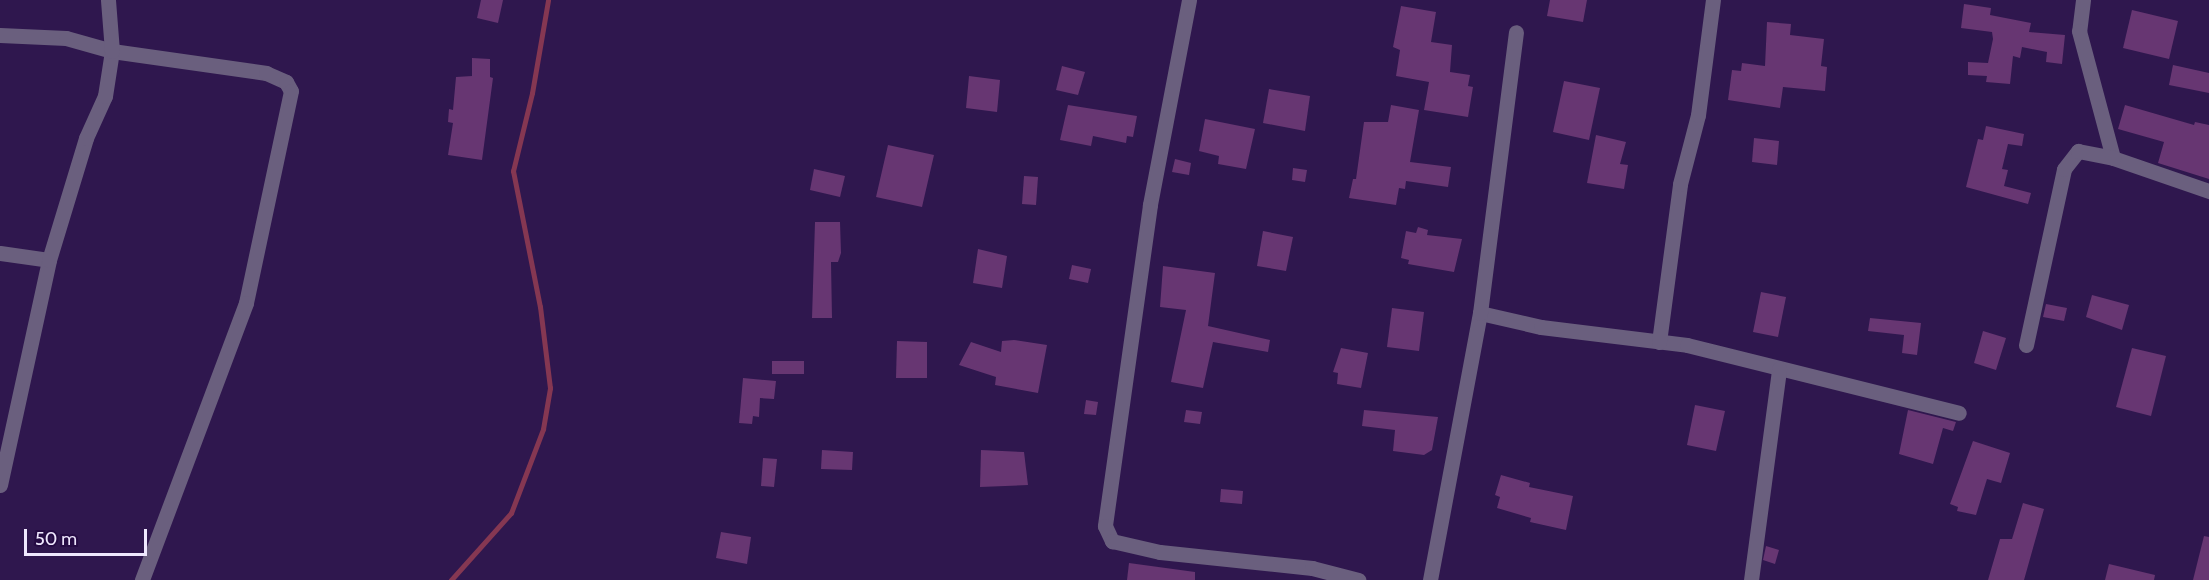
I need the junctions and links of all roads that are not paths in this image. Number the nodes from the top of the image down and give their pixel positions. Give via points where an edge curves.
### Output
1 (108, 0) edge
2 (1189, 0) edge
3 (1713, 0) edge
4 (2083, 0) edge
5 (1516, 32) dead end
6 (0, 35) edge
7 (112, 51) junction
8 (2113, 158) junction
9 (2209, 191) edge
10 (0, 253) edge
11 (49, 260) junction
12 (1480, 313) junction
13 (1659, 342) junction
14 (2026, 345) dead end
15 (1779, 369) junction
16 (1959, 413) dead end
17 (3, 467) edge
18 (0, 484) edge
19 (142, 580) edge
20 (1358, 580) edge
21 (1430, 580) edge
22 (1751, 580) edge

1 - 7 street
2 - 20 street via 1150,206 1105,526 1112,541 1160,552 1312,568
3 - 13 street via 1698,115 1680,184
4 - 8 street via 2079,31
5 - 12 street
6 - 7 street via 66,38
7 - 11 street via 105,96 86,138
7 - 19 street via 266,73 286,82 291,91 246,303
8 - 9 street
8 - 14 street via 2078,151 2064,169
10 - 11 street
11 - 17 street
12 - 13 street via 1541,327
12 - 21 street
13 - 15 street
15 - 16 street
15 - 22 street
17 - 18 street

